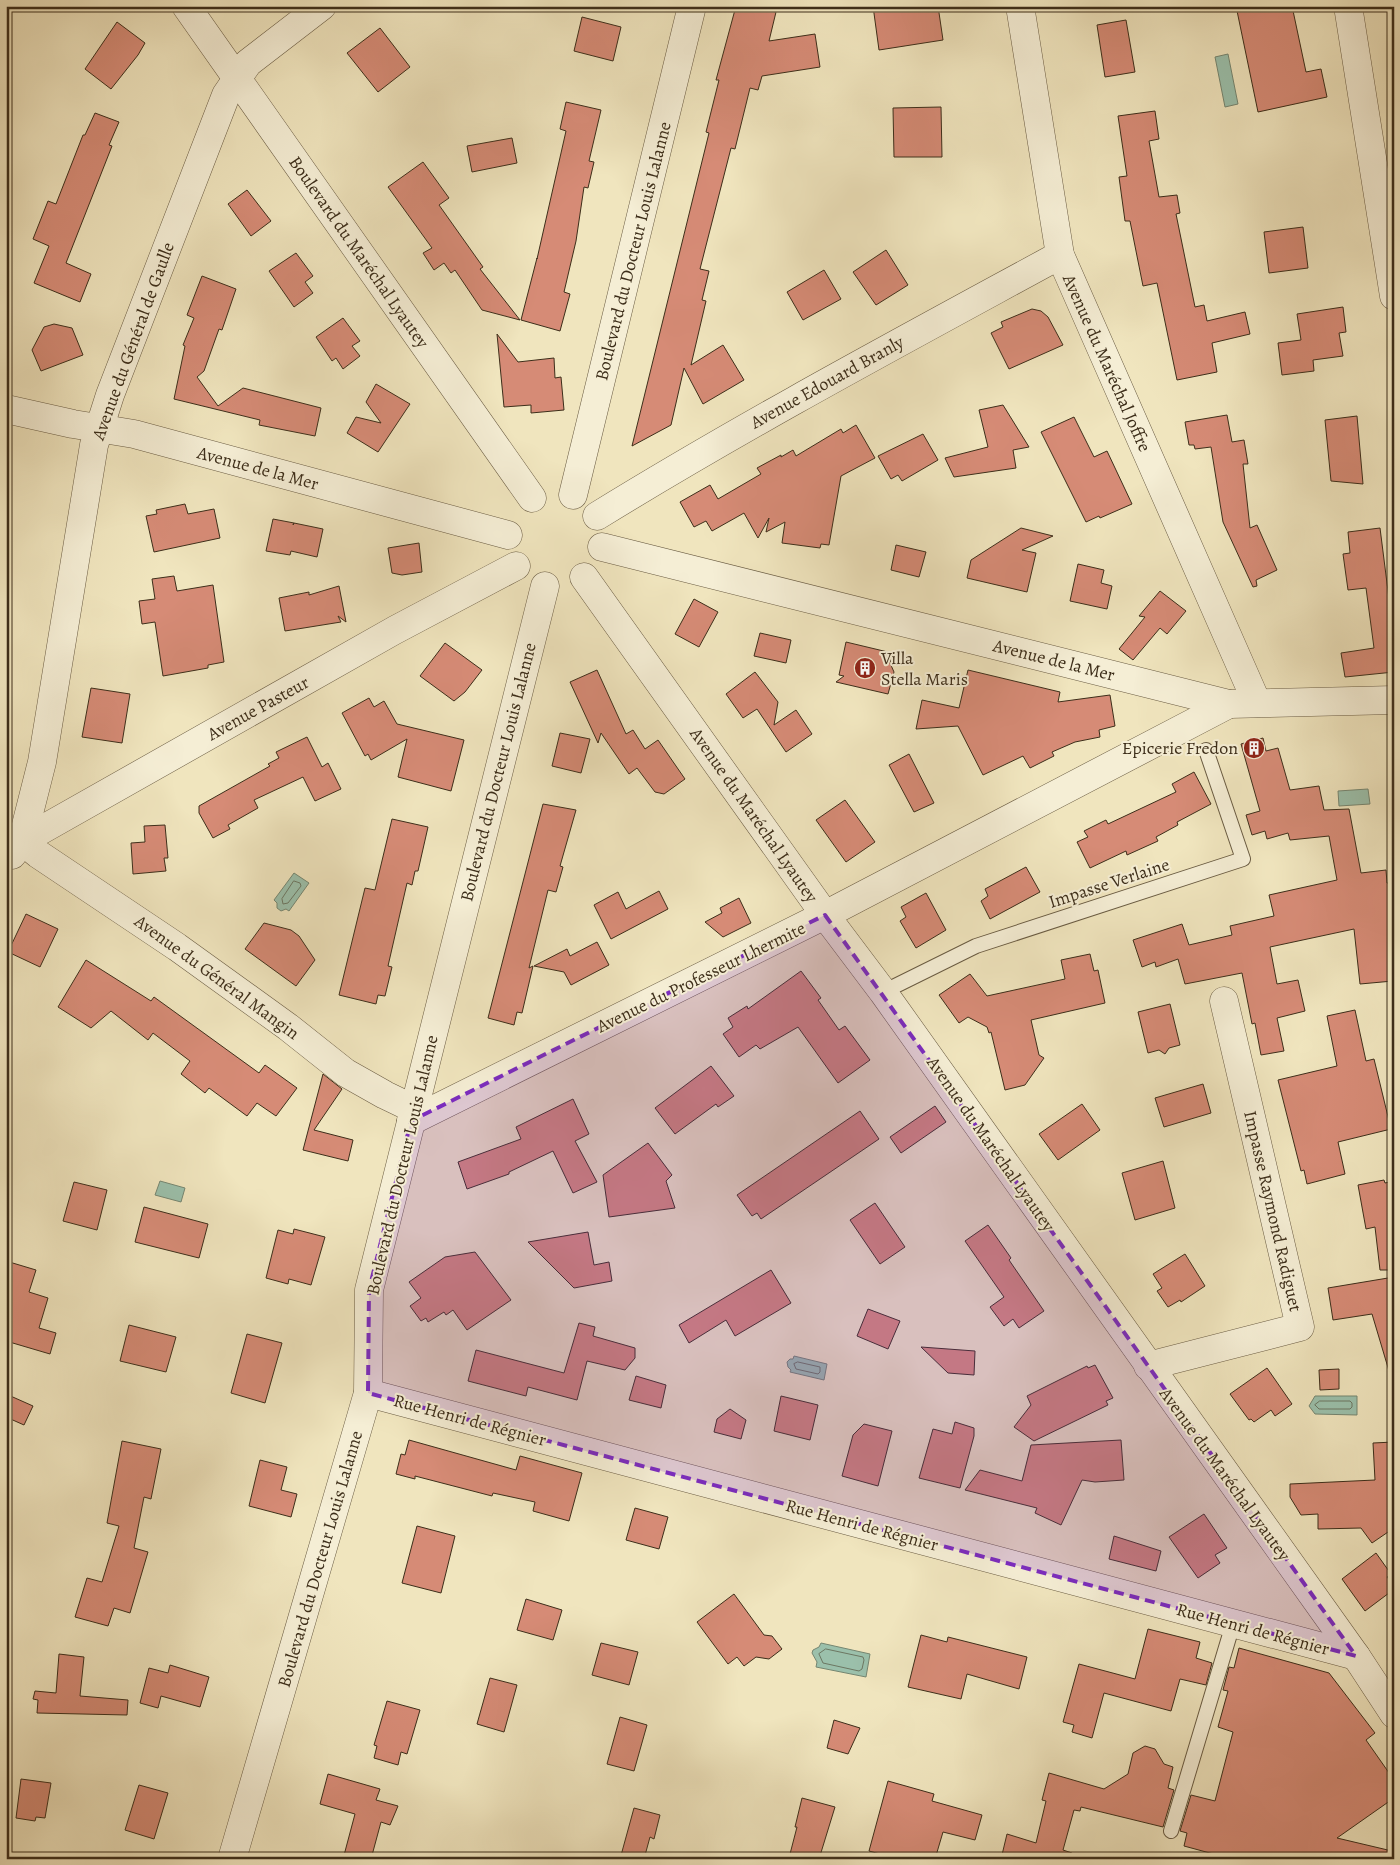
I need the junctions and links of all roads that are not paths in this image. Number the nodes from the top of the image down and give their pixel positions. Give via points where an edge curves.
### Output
1 (186, 6) edge
2 (322, 6) edge
3 (692, 6) edge
4 (1020, 6) edge
5 (1348, 6) edge
6 (236, 78) junction
7 (1060, 255) junction
8 (1394, 296) edge
9 (6, 409) edge
10 (100, 429) junction
11 (573, 495) junction
12 (532, 498) junction
13 (597, 516) junction
14 (508, 535) junction
15 (602, 547) junction
16 (516, 566) junction
17 (584, 577) junction
18 (545, 586) junction
19 (1394, 700) edge
20 (1257, 703) junction
21 (1228, 704) junction
22 (1206, 750) dead end
23 (11, 854) edge
24 (825, 915) junction
25 (883, 992) junction
26 (1224, 1001) dead end
27 (412, 1115) junction
28 (1148, 1366) junction
29 (368, 1393) junction
30 (1233, 1624) junction
31 (1356, 1656) junction
32 (1394, 1714) edge
33 (1171, 1831) dead end
34 (232, 1859) edge

1 - 6 street, Boulevard du Maréchal Lyautey
2 - 6 street, Avenue du Général de Gaulle via 248,63
3 - 11 street, Boulevard du Docteur Louis Lalanne
4 - 7 street, Avenue du Maréchal Joffre
5 - 8 street
6 - 10 street, Avenue du Général de Gaulle via 226,95
6 - 12 street, Boulevard du Maréchal Lyautey
7 - 13 street, Avenue Edouard Branly via 746,426
7 - 20 street, Avenue du Maréchal Joffre
9 - 10 street, Avenue de la Mer
10 - 14 street, Avenue de la Mer via 134,434
10 - 23 street, Avenue du Général de Gaulle via 94,445 42,762
11 - 12 street via 545,492
11 - 13 street via 587,503
12 - 14 street via 515,514
13 - 15 street via 602,531
14 - 16 street via 509,551
15 - 17 street via 596,563
15 - 21 street, Avenue de la Mer
16 - 18 street via 534,582
16 - 23 street, Avenue Pasteur via 387,635
17 - 18 street via 559,587
17 - 24 street, Avenue du Maréchal Lyautey
18 - 27 street, Boulevard du Docteur Louis Lalanne
19 - 20 street, Avenue de la Mer
20 - 21 street, Avenue de la Mer
21 - 24 street, Avenue du Professeur Lhermite
22 - 25 lane, Impasse Verlaine via 1243,859 976,946
23 - 27 street, Avenue du Général Mangin via 38,854 178,947 346,1073
24 - 25 street, Avenue du Maréchal Lyautey
24 - 27 street, Avenue du Professeur Lhermite
25 - 28 street, Avenue du Maréchal Lyautey
26 - 28 street, Impasse Raymond Radiguet via 1300,1327
27 - 29 street, Boulevard du Docteur Louis Lalanne via 369,1290
28 - 31 street, Avenue du Maréchal Lyautey
29 - 30 street, Rue Henri de Régnier
29 - 34 street, Boulevard du Docteur Louis Lalanne
30 - 31 street, Rue Henri de Régnier
30 - 33 lane
31 - 32 street, Avenue du Maréchal Lyautey

